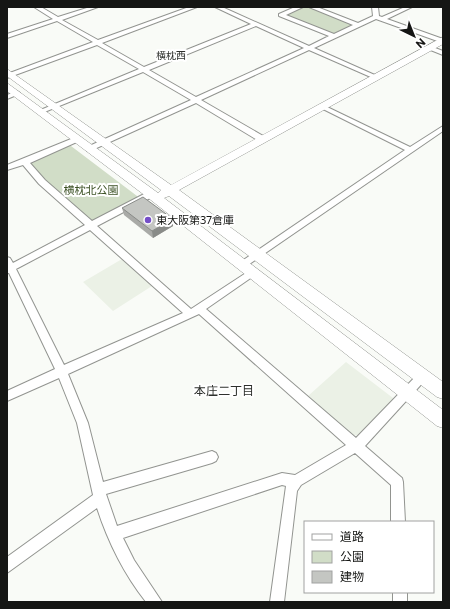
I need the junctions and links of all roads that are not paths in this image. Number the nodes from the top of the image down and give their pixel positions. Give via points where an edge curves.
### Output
1 (37, 7) edge
2 (95, 7) edge
3 (194, 7) edge
4 (218, 7) edge
5 (300, 7) edge
6 (312, 7) edge
7 (375, 7) edge
8 (409, 7) edge
9 (376, 17) junction
10 (58, 19) junction
11 (383, 19) junction
12 (255, 24) junction
13 (357, 25) junction
14 (7, 36) edge
15 (333, 36) junction
16 (443, 41) edge
17 (98, 42) junction
18 (309, 48) junction
19 (430, 48) junction
20 (443, 53) edge
21 (143, 69) junction
22 (375, 77) junction
23 (9, 83) edge
24 (196, 100) junction
25 (54, 106) junction
26 (322, 107) junction
27 (40, 112) junction
28 (443, 128) edge
29 (76, 139) junction
30 (262, 139) junction
31 (103, 143) junction
32 (90, 149) junction
33 (410, 150) junction
34 (25, 162) junction
35 (7, 168) edge
36 (170, 190) junction
37 (153, 196) junction
38 (92, 226) junction
39 (257, 254) junction
40 (8, 266) edge
41 (247, 269) junction
42 (196, 311) junction
43 (62, 372) junction
44 (422, 377) junction
45 (408, 392) junction
46 (443, 392) edge
47 (7, 396) edge
48 (443, 420) edge
49 (357, 446) junction
50 (212, 457) dead end
51 (296, 481) junction
52 (100, 493) junction
53 (398, 521) edge
54 (114, 534) junction
55 (7, 566) edge
56 (155, 602) edge
57 (278, 602) edge

1 - 10 street
2 - 10 street
3 - 17 street
4 - 12 street
5 - 15 street via 281,15
6 - 13 street
7 - 9 street
8 - 11 street
9 - 11 street
9 - 13 street
10 - 14 street
10 - 17 street
11 - 16 street
12 - 18 street
12 - 21 street
13 - 15 street
15 - 18 street
16 - 19 street
17 - 21 street
17 - 23 street
18 - 22 street
18 - 24 street
19 - 20 street
19 - 22 street
21 - 24 street
21 - 25 street
22 - 26 street
23 - 25 street
23 - 27 street
24 - 30 street
24 - 31 street
25 - 27 street
25 - 31 street
26 - 30 street
26 - 33 street
27 - 29 street
28 - 33 street
29 - 32 street
29 - 34 street
30 - 36 street
31 - 32 street
31 - 36 street
32 - 37 street
33 - 39 street
34 - 35 street
34 - 38 street via 42,182
36 - 37 street
36 - 39 street
37 - 38 street
37 - 41 street
38 - 40 street
38 - 42 street
39 - 41 street
39 - 44 street
40 - 43 street
41 - 42 street
41 - 45 street
42 - 43 street
42 - 49 street
43 - 47 street
43 - 52 street via 80,415
44 - 45 street
44 - 46 street
45 - 48 street
45 - 49 street
49 - 51 street
49 - 53 street via 397,482
50 - 52 street
51 - 54 street via 282,478
51 - 57 street via 291,490
52 - 54 street
52 - 55 street
54 - 56 street via 125,559

